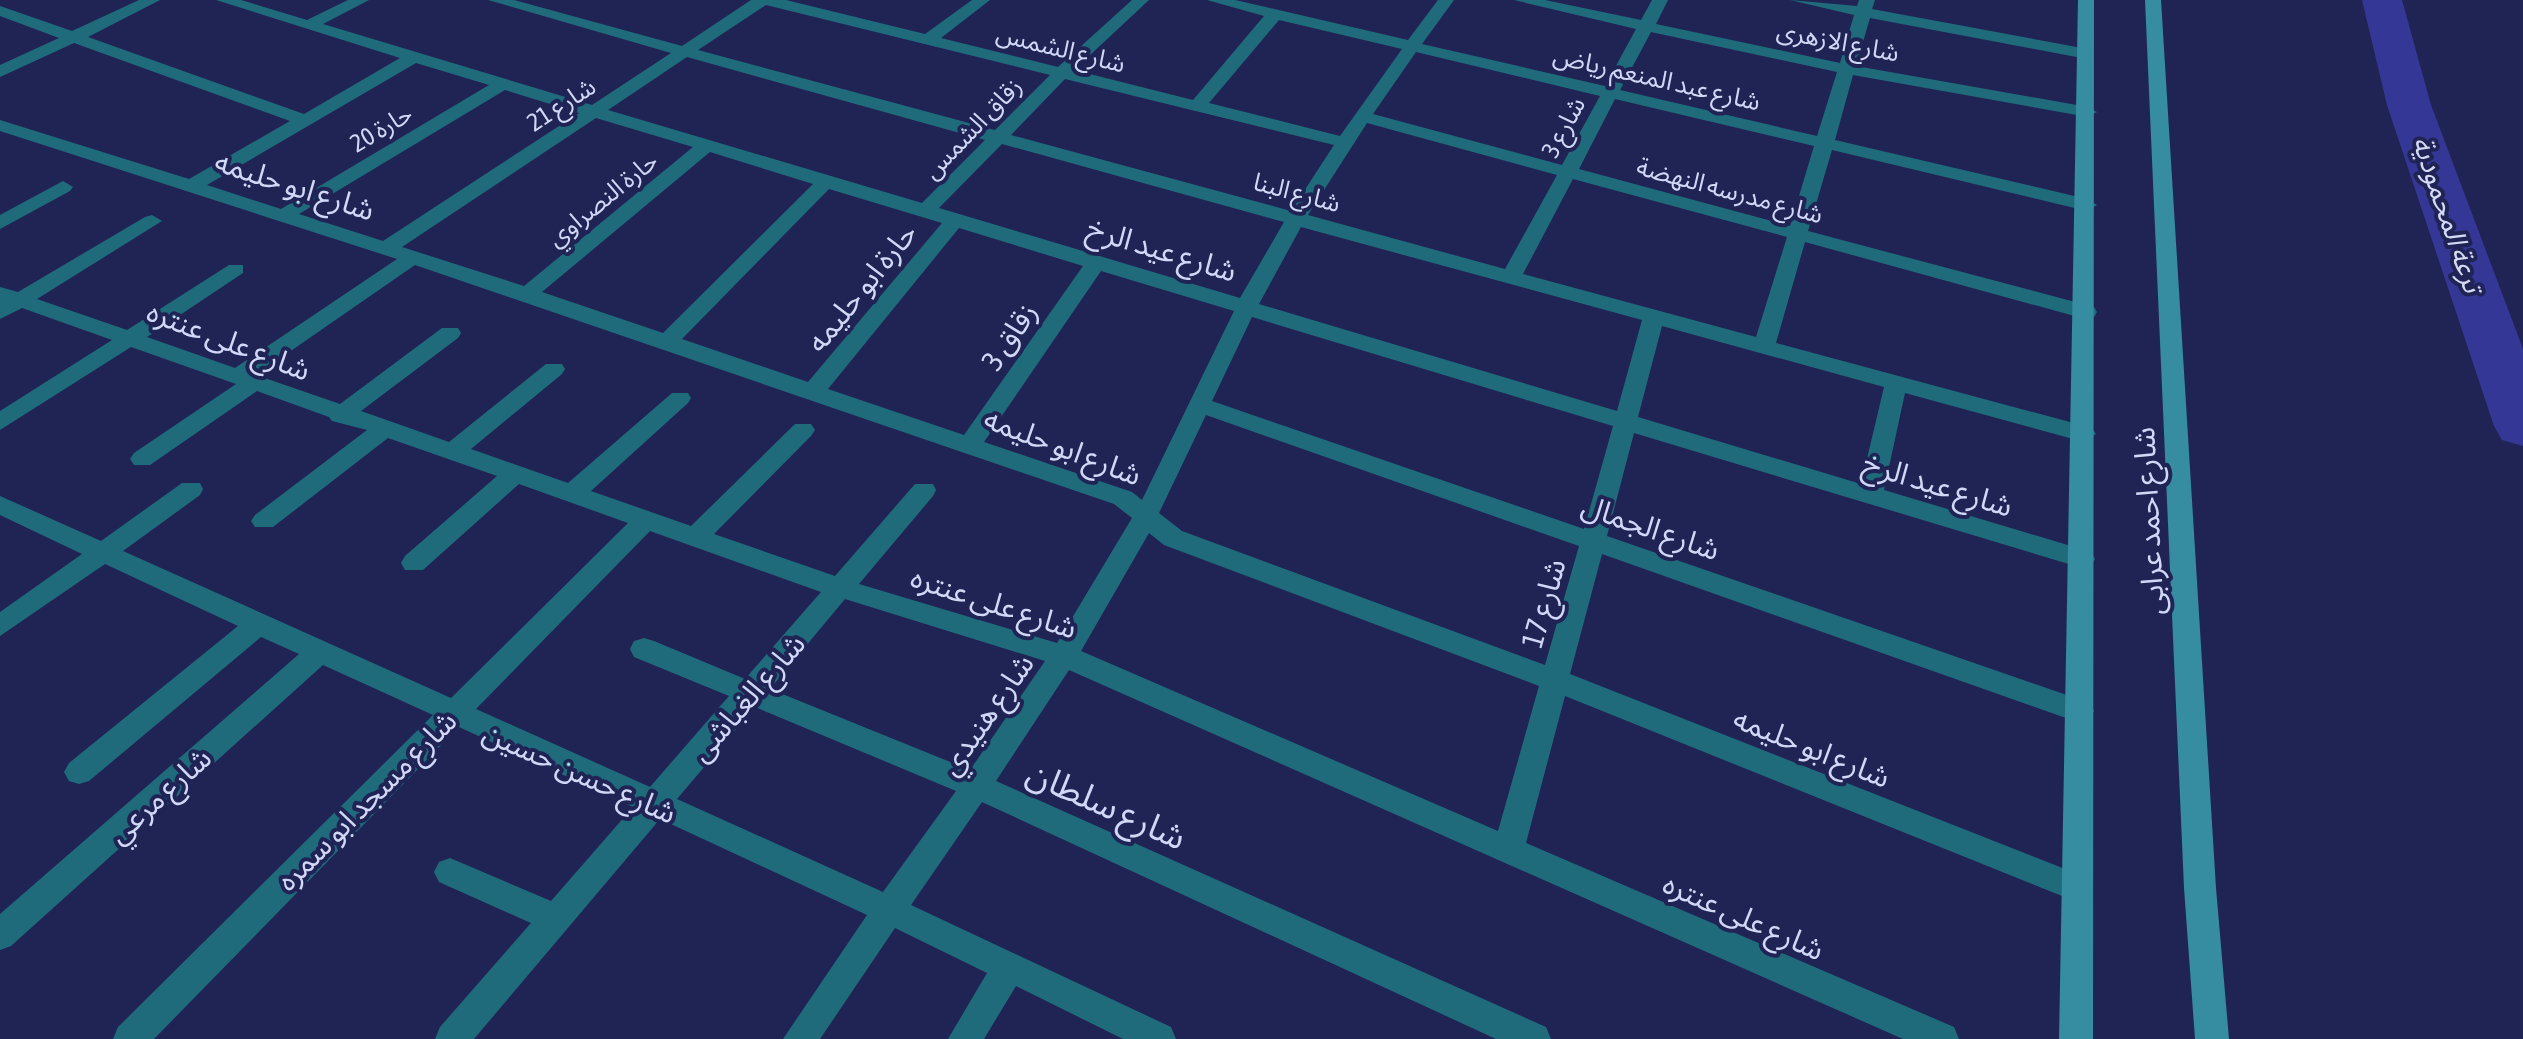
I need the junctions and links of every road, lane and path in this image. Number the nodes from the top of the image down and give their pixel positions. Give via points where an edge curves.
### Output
1 (152, 0) edge
2 (224, 0) edge
3 (361, 0) edge
4 (496, 0) edge
5 (764, 0) edge
6 (827, 0) edge
7 (982, 0) edge
8 (1141, 0) edge
9 (1215, 0) edge
10 (1446, 0) edge
11 (1522, 0) edge
12 (1660, 0) edge
13 (1798, 0) edge
14 (2086, 0) edge
15 (2154, 0) edge
16 (1865, 6) edge
17 (0, 11) edge
18 (810, 12) junction
19 (1275, 14) junction
20 (309, 25) junction
21 (1646, 27) junction
22 (75, 37) junction
23 (926, 40) junction
24 (1412, 46) junction
25 (685, 52) junction
26 (2087, 54) junction
27 (415, 57) junction
28 (1846, 69) junction
29 (0, 72) edge
30 (1061, 74) junction
31 (505, 83) junction
32 (1609, 93) junction
33 (1196, 106) junction
34 (597, 110) junction
35 (2088, 112) junction
36 (1361, 116) junction
37 (304, 120) junction
38 (0, 125) edge
39 (998, 137) junction
40 (1344, 142) junction
41 (709, 144) junction
42 (1828, 144) junction
43 (1568, 172) junction
44 (827, 180) junction
45 (191, 186) junction
46 (63, 187) dead end
47 (2087, 205) junction
48 (927, 210) junction
49 (284, 216) junction
50 (1295, 218) junction
51 (956, 219) junction
52 (152, 221) dead end
53 (0, 222) edge
54 (1798, 234) junction
55 (387, 248) junction
56 (413, 257) junction
57 (1096, 261) junction
58 (236, 270) dead end
59 (1510, 278) junction
60 (527, 294) junction
61 (7, 301) edge
62 (1246, 306) junction
63 (2086, 312) junction
64 (1654, 317) junction
65 (450, 333) dead end
66 (132, 338) junction
67 (666, 342) junction
68 (1764, 348) junction
69 (554, 369) dead end
70 (245, 380) junction
71 (1896, 384) junction
72 (812, 393) junction
73 (680, 398) dead end
74 (1201, 405) junction
75 (340, 416) junction
76 (1626, 420) junction
77 (0, 422) edge
78 (803, 430) dead end
79 (382, 431) junction
80 (2084, 434) junction
81 (970, 444) junction
82 (452, 452) junction
83 (142, 459) dead end
84 (515, 474) junction
85 (191, 489) dead end
86 (924, 490) dead end
87 (572, 494) junction
88 (1872, 495) junction
89 (0, 505) edge
90 (1146, 516) junction
91 (646, 520) junction
92 (264, 521) dead end
93 (696, 537) junction
94 (1594, 542) junction
95 (102, 553) junction
96 (2082, 559) junction
97 (414, 563) dead end
98 (840, 588) junction
99 (257, 625) junction
100 (0, 626) edge
101 (644, 649) dead end
102 (317, 654) junction
103 (1065, 656) junction
104 (1555, 680) junction
105 (750, 692) junction
106 (2080, 711) junction
107 (450, 714) junction
108 (80, 772) dead end
109 (976, 786) junction
110 (653, 805) junction
111 (1509, 848) junction
112 (450, 872) dead end
113 (2077, 888) junction
114 (887, 909) junction
115 (556, 918) junction
116 (0, 936) edge
117 (1008, 967) junction
118 (1147, 1036) edge
119 (130, 1039) edge
120 (452, 1039) edge
121 (800, 1039) edge
122 (965, 1039) edge
123 (1534, 1039) edge
124 (1942, 1039) edge
125 (2076, 1039) edge
126 (2212, 1039) edge

1 - 22 street
2 - 20 street, شارع عيد الرخ
3 - 20 street
4 - 25 street, شارع البنا
5 - 18 street, شارع الشمس
5 - 25 street, شارع 21
6 - 18 street
7 - 23 street
8 - 30 street, زقاق الشمس
9 - 19 street, شارع عبد المنعم رياض
10 - 24 street, شارع هنيدي
11 - 21 street, شارع الازهرى
12 - 21 street, شارع 3
13 - 16 street
14 - 26 main road, شارع احمد عرابى
15 - 126 main road, شارع احمد عرابى
16 - 26 street
16 - 28 street
17 - 22 street
18 - 23 street, شارع الشمس
19 - 24 street, شارع عبد المنعم رياض
19 - 33 street
20 - 27 street, شارع عيد الرخ
21 - 28 street, شارع الازهرى
21 - 32 street, شارع 3
22 - 29 street
22 - 37 street
23 - 30 street, شارع الشمس
24 - 32 street, شارع عبد المنعم رياض
24 - 36 street, شارع هنيدي
25 - 34 street, شارع 21
25 - 39 street, شارع البنا
26 - 35 main road, شارع احمد عرابى
27 - 31 street, شارع عيد الرخ
27 - 37 street
28 - 35 street, شارع الازهرى
28 - 42 street
30 - 33 street, شارع الشمس
30 - 39 street, زقاق الشمس
31 - 34 street, شارع عيد الرخ
31 - 49 street, حارة 20
32 - 42 street, شارع عبد المنعم رياض
32 - 43 street, شارع 3
33 - 40 street, شارع الشمس
34 - 41 street, شارع عيد الرخ
34 - 55 street, شارع 21
35 - 47 main road, شارع احمد عرابى
36 - 40 street, شارع هنيدي
36 - 43 street, شارع مدرسه النهضة
37 - 45 street
38 - 45 street, شارع ابو حليمه
39 - 48 street, زقاق الشمس
39 - 50 street, شارع البنا
40 - 50 street, شارع هنيدي
41 - 44 street, شارع عيد الرخ
41 - 60 street, حارة النصراوي
42 - 47 street, شارع عبد المنعم رياض
42 - 54 street
43 - 54 street, شارع مدرسه النهضة
43 - 59 street, شارع 3
44 - 48 street, شارع عيد الرخ
44 - 67 street
45 - 49 street, شارع ابو حليمه
46 - 53 street
47 - 63 main road, شارع احمد عرابى
48 - 51 street, شارع عيد الرخ
49 - 55 street, شارع ابو حليمه
50 - 59 street, شارع البنا
50 - 62 street, شارع هنيدي
51 - 57 street, شارع عيد الرخ
51 - 72 street, حارة ابو حليمه
52 - 61 street
54 - 63 street, شارع مدرسه النهضة
54 - 68 street
55 - 56 street, شارع ابو حليمه
56 - 60 street, شارع ابو حليمه
56 - 70 street
57 - 62 street, شارع عيد الرخ
57 - 81 street, زقاق 3
58 - 66 street
59 - 64 street, شارع البنا
60 - 67 street, شارع ابو حليمه
61 - 66 street, شارع على عنتره
62 - 74 street, شارع هنيدي
62 - 76 street, شارع عيد الرخ
63 - 80 main road, شارع احمد عرابى
64 - 68 street, شارع البنا
64 - 76 street, شارع 17
65 - 75 street
66 - 70 street, شارع على عنتره
66 - 77 street
67 - 72 street, شارع ابو حليمه
68 - 71 street, شارع البنا
69 - 82 street
70 - 75 street, شارع على عنتره
70 - 83 street
71 - 80 street, شارع البنا
71 - 88 street
72 - 81 street, شارع ابو حليمه
73 - 87 street
74 - 90 street, شارع هنيدي
74 - 94 street, شارع الجمال
75 - 79 street, شارع على عنتره
76 - 88 street, شارع عيد الرخ
76 - 94 street, شارع 17
78 - 93 street
79 - 82 street, شارع على عنتره
79 - 92 street
80 - 96 main road, شارع احمد عرابى
81 - 90 street, شارع ابو حليمه via 1122,498
82 - 84 street, شارع على عنتره
84 - 87 street, شارع على عنتره
84 - 97 street
85 - 95 street
86 - 98 street, شارع الغباشى
87 - 91 street, شارع على عنتره
88 - 96 street, شارع عيد الرخ
89 - 95 street, شارع حسن حسين
90 - 103 street, شارع هنيدي
90 - 104 street, شارع ابو حليمه via 1173,538
91 - 93 street, شارع على عنتره
91 - 107 street, شارع مسجد ابو سمره
93 - 98 street, شارع على عنتره
94 - 104 street, شارع 17
94 - 106 street, شارع الجمال
95 - 99 street, شارع حسن حسين
95 - 100 street
96 - 106 main road, شارع احمد عرابى
98 - 103 street, شارع على عنتره
98 - 105 street, شارع الغباشى
99 - 102 street, شارع حسن حسين
99 - 108 street
101 - 105 street, شارع سلطان
102 - 107 street, شارع حسن حسين
102 - 116 street, شارع مرعي
103 - 109 street, شارع هنيدي
103 - 111 street, شارع على عنتره
104 - 111 street, شارع 17
104 - 113 street, شارع ابو حليمه
105 - 109 street, شارع سلطان
105 - 110 street, شارع الغباشى
106 - 113 main road, شارع احمد عرابى
107 - 110 street, شارع حسن حسين
107 - 119 street, شارع مسجد ابو سمره
109 - 114 street, شارع هنيدي
109 - 123 street, شارع سلطان
110 - 114 street, شارع حسن حسين
110 - 115 street, شارع الغباشى
111 - 124 street, شارع على عنتره
112 - 115 street
113 - 125 main road, شارع احمد عرابى
114 - 117 street, شارع حسن حسين
114 - 121 street, شارع هنيدي
115 - 120 street, شارع الغباشى
117 - 118 street, شارع حسن حسين
117 - 122 street

